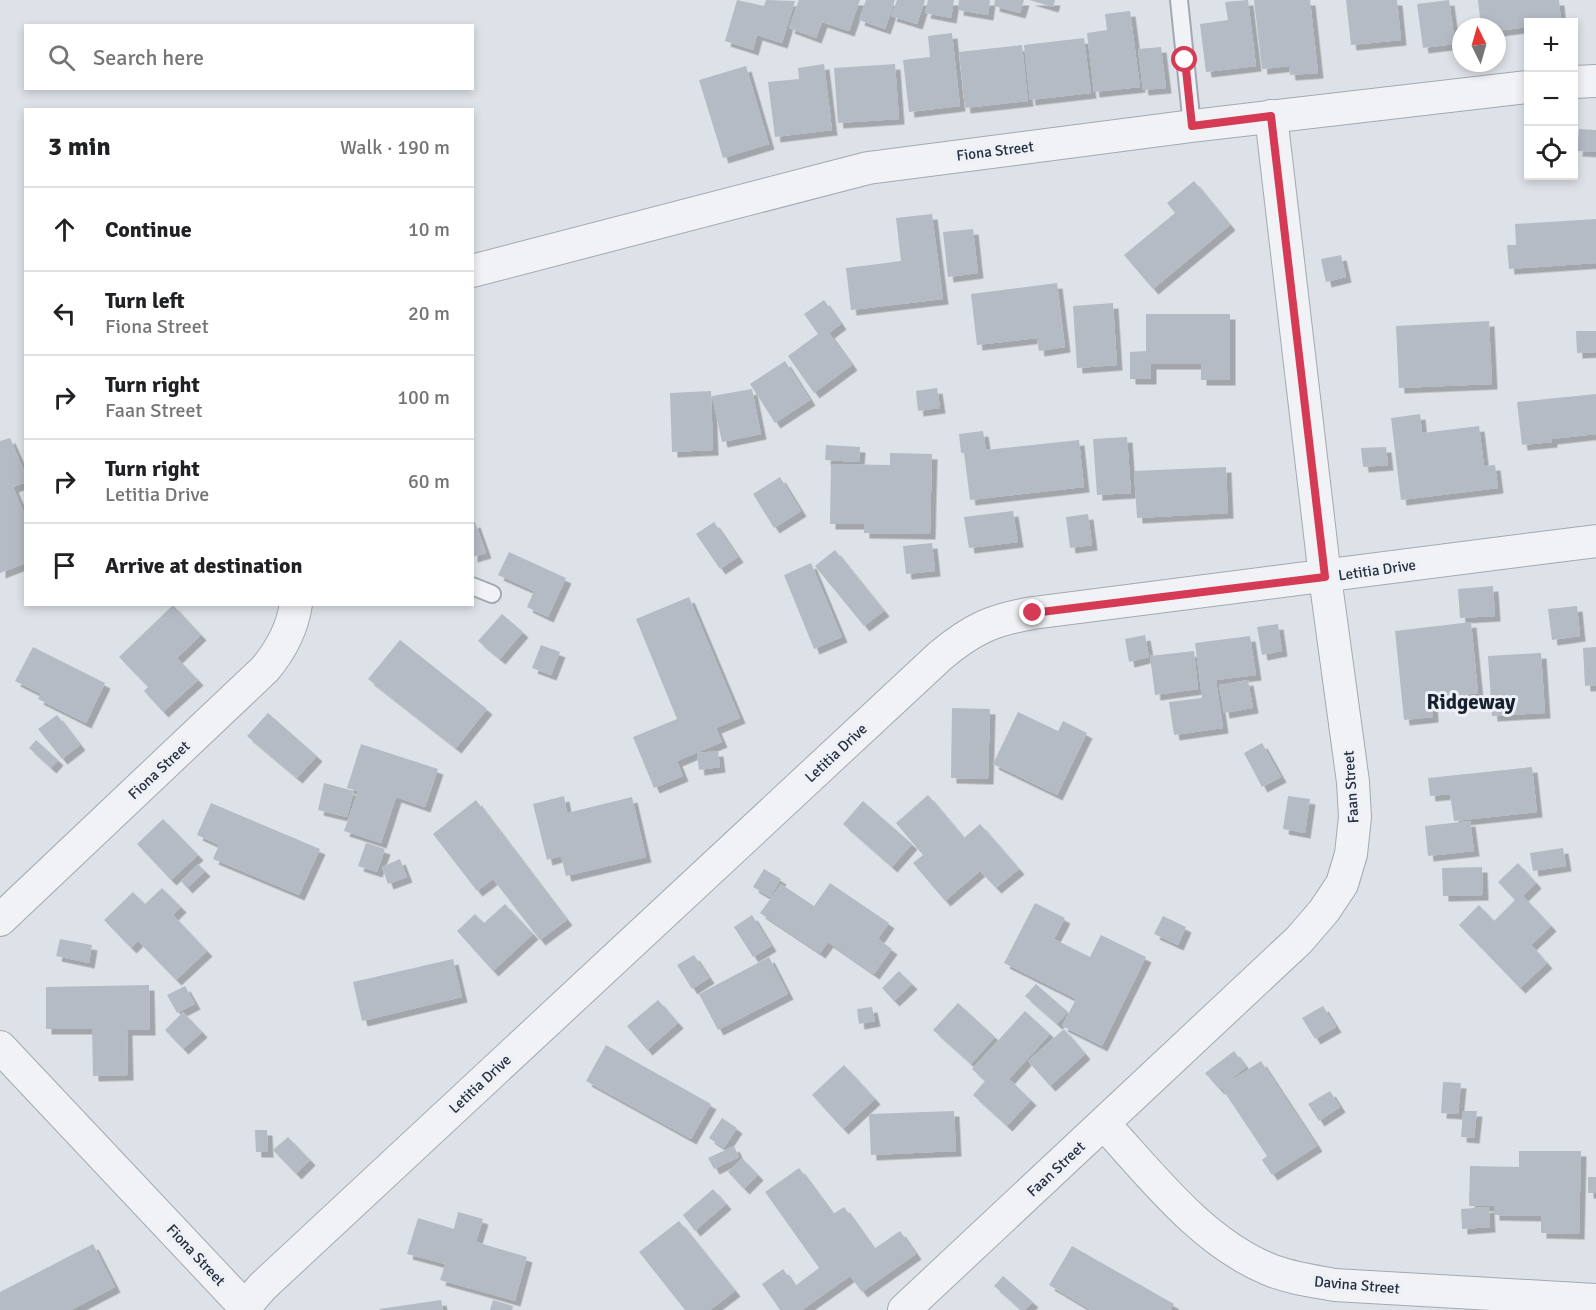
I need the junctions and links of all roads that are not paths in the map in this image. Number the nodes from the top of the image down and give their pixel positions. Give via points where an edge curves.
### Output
1 (1179, 0) edge
2 (1596, 81) edge
3 (1578, 82) edge
4 (1524, 87) edge
5 (1271, 116) junction
6 (1192, 126) junction
7 (474, 270) edge
8 (1596, 541) edge
9 (1325, 577) junction
10 (474, 587) edge
11 (492, 594) dead end
12 (296, 606) edge
13 (0, 920) edge
14 (0, 1047) edge
15 (1104, 1124) junction
16 (1596, 1300) edge
17 (243, 1308) edge
18 (904, 1310) edge

1 - 6 lane
2 - 3 street
4 - 5 street, Fiona Street
5 - 6 street, Fiona Street
5 - 9 street, Faan Street
6 - 7 street, Fiona Street via 868,168
8 - 9 street, Letitia Drive
9 - 15 street, Faan Street via 1355,817 1351,854 1342,884 1299,940
9 - 17 street, Letitia Drive via 1033,613 1004,618 961,638
10 - 11 lane
12 - 13 street, Fiona Street via 289,632 265,669
14 - 17 street, Fiona Street
15 - 16 street, Davina Street via 1206,1229 1236,1252 1268,1269 1335,1285
15 - 18 street, Faan Street

